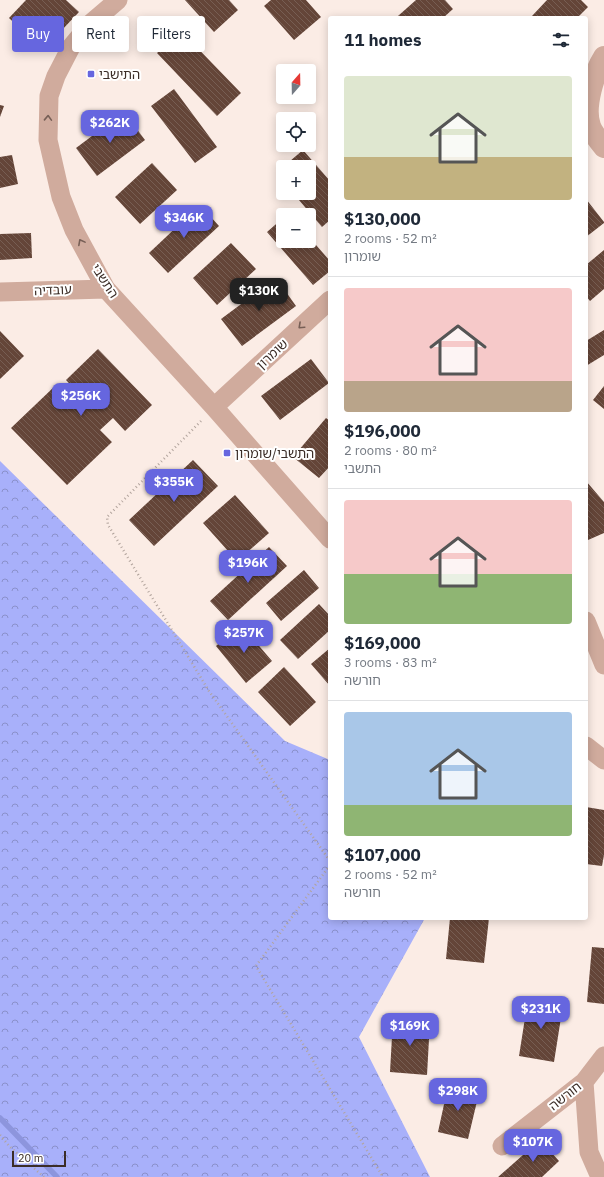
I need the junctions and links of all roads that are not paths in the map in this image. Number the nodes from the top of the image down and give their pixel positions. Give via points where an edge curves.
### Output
1 (118, 0) edge
2 (604, 57) edge
3 (604, 147) edge
4 (106, 289) junction
5 (0, 292) edge
6 (328, 302) edge
7 (214, 407) junction
8 (328, 537) edge
9 (588, 626) edge
10 (604, 665) edge
11 (588, 748) edge
12 (604, 760) edge
13 (604, 1056) edge
14 (584, 1082) junction
15 (502, 1146) dead end
16 (600, 1177) edge

4 -> 1 street, התשבי via 74,230 61,197 48,140 48,118 50,96 56,76 71,47 90,24
2 - 3 street via 594,78 588,111 590,126
4 - 5 street, עובדיה
4 - 7 street, התשבי
6 -> 7 street, שומרון
7 - 8 street, התשבי
9 - 10 street
11 - 12 street
13 - 14 street, חורשה
14 - 15 street, חורשה
14 - 16 street via 589,1152

